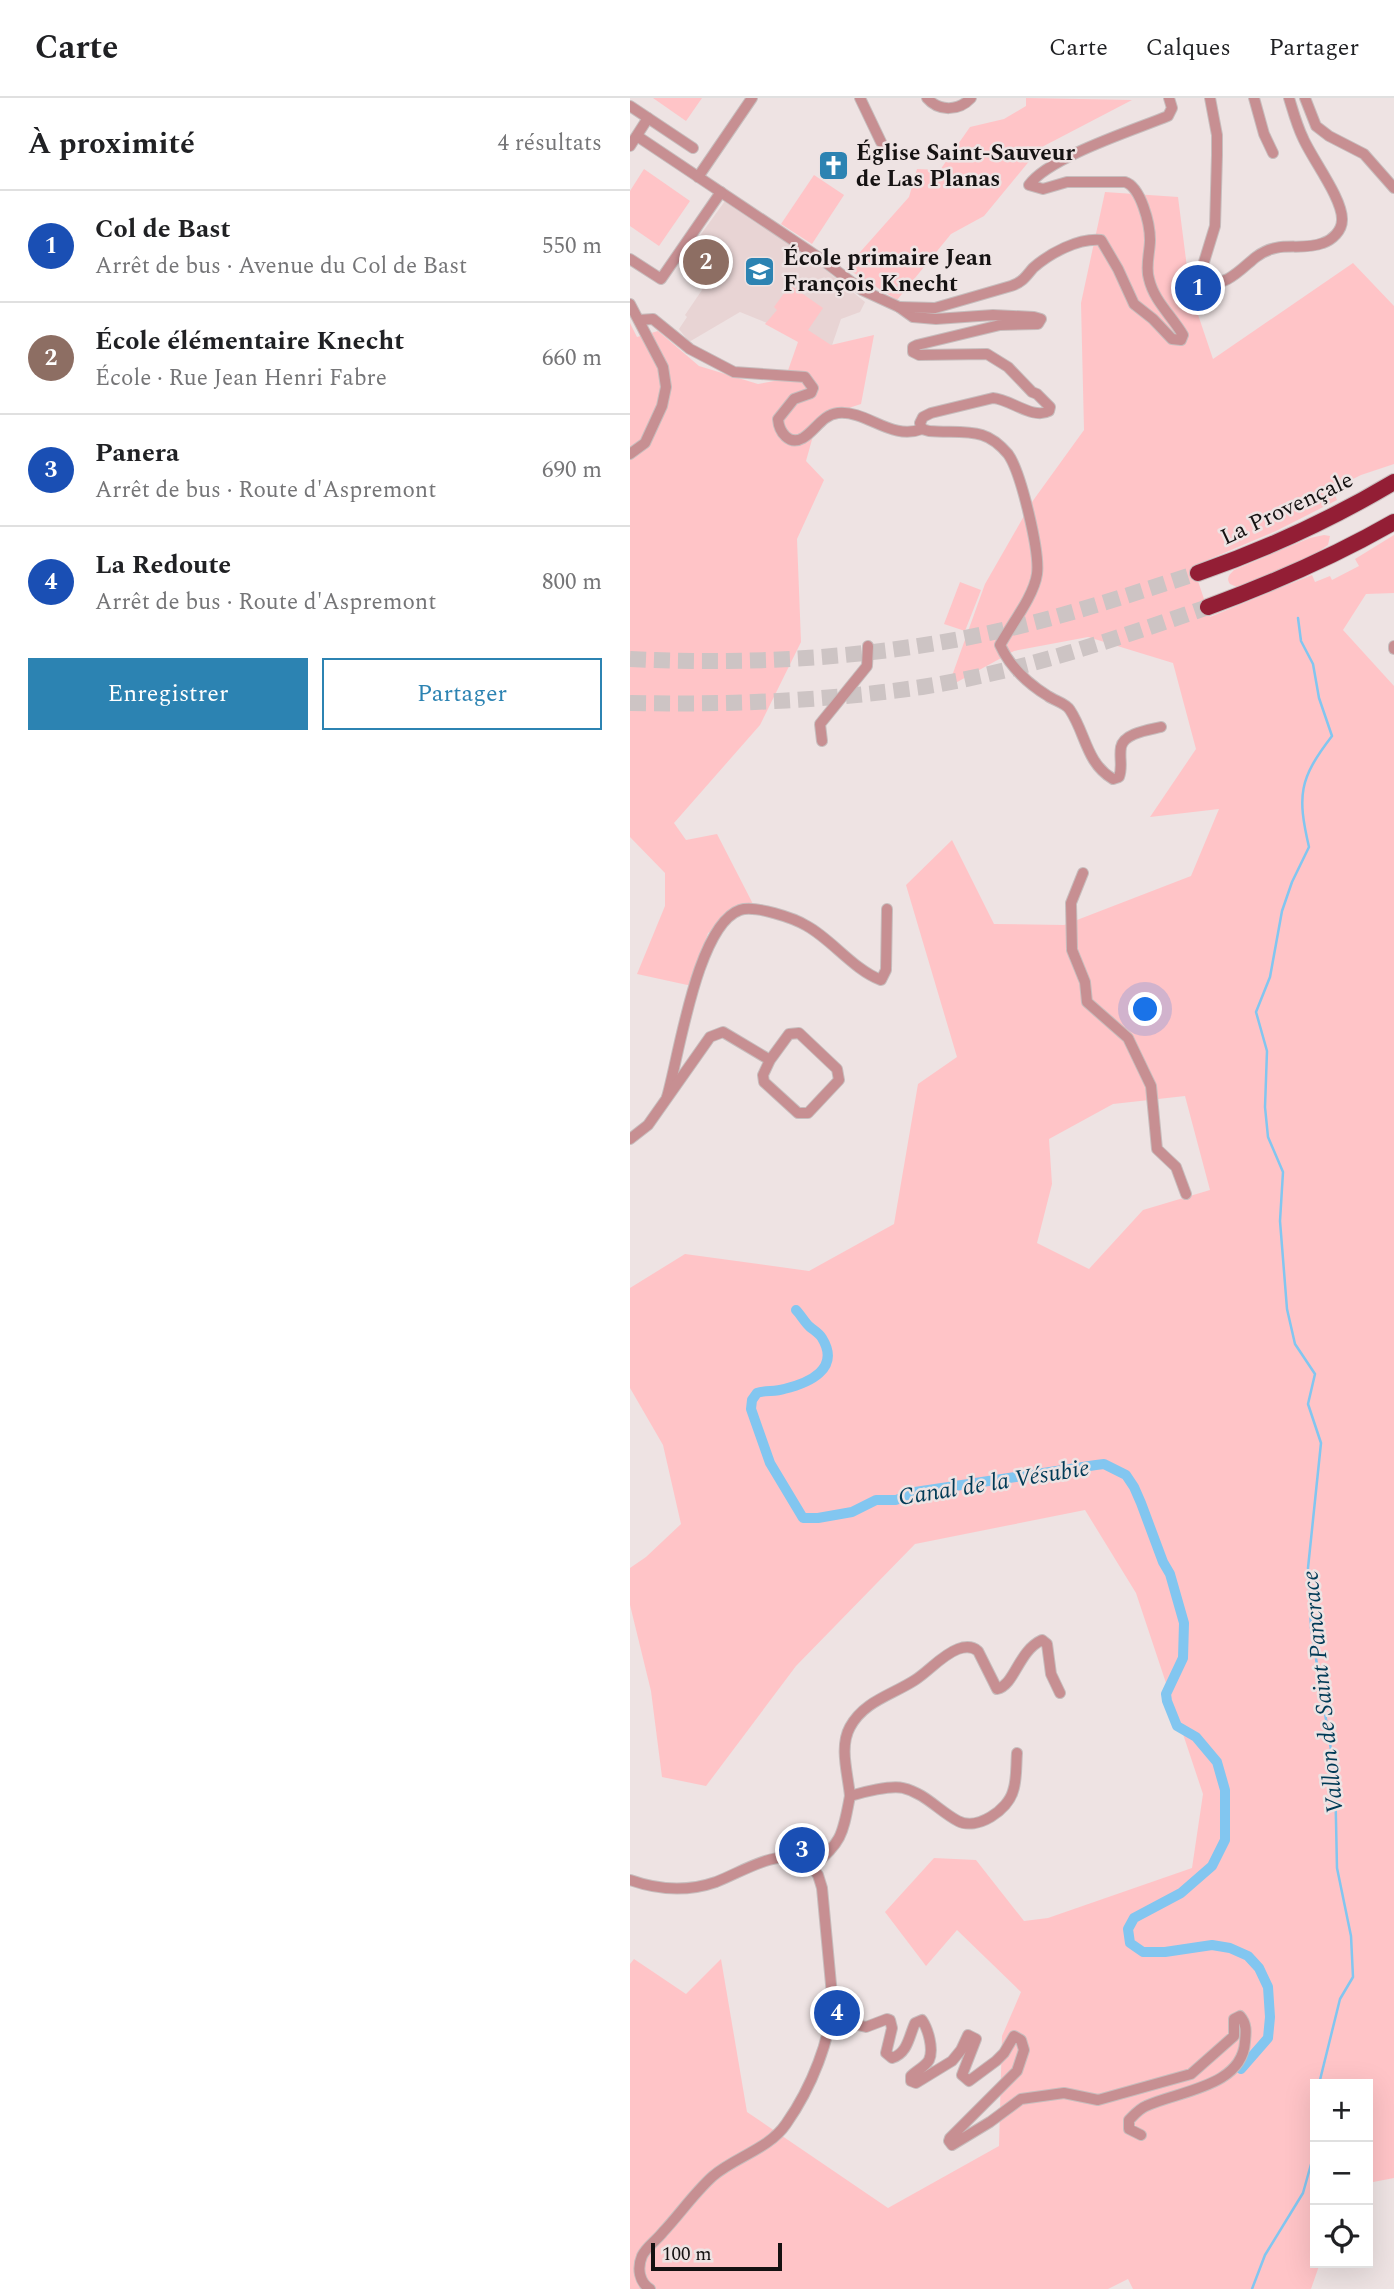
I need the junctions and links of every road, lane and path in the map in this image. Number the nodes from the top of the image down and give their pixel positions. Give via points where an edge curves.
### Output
1 (752, 98) edge
2 (860, 98) edge
3 (928, 98) edge
4 (971, 98) edge
5 (1170, 98) edge
6 (1210, 98) edge
7 (1254, 98) edge
8 (1289, 98) edge
9 (1305, 98) edge
10 (630, 106) edge
11 (648, 118) junction
12 (637, 136) junction
13 (881, 142) dead end
14 (630, 146) edge
15 (693, 148) dead end
16 (1273, 153) dead end
17 (698, 177) junction
18 (1394, 188) edge
19 (721, 192) junction
20 (630, 259) edge
21 (630, 304) edge
22 (899, 307) junction
23 (639, 320) junction
24 (922, 429) junction
25 (630, 454) edge
26 (1394, 482) edge
27 (1394, 522) edge
28 (1198, 573) tunnel mouth
29 (1208, 607) tunnel mouth
30 (869, 646) dead end
31 (1161, 727) dead end
32 (822, 741) dead end
33 (1083, 873) dead end
34 (887, 909) dead end
35 (770, 1060) junction
36 (667, 1097) junction
37 (630, 1139) edge
38 (1186, 1194) dead end
39 (1060, 1693) dead end
40 (1017, 1754) dead end
41 (850, 1796) junction
42 (813, 1866) junction
43 (630, 1880) edge
44 (830, 2018) junction
45 (1141, 2135) dead end
46 (650, 2289) edge

1 - 17 street
2 - 13 street
3 - 4 street via 941,108 956,108
5 - 22 street via 1172,108 1167,116 1076,154 1035,176 1029,184 1042,189 1078,181 1131,184 1150,237 1148,276 1153,292 1181,331 1181,340 1172,339 1134,304 1101,240 1089,239 1064,249 1012,286 935,308
6 - 8 street via 1218,144 1216,226 1203,273 1209,281 1221,282 1268,250 1323,243 1341,227 1338,203 1303,138
7 - 16 street
9 - 18 street via 1316,126 1364,154
10 - 11 street
11 - 12 street
11 - 15 street
12 - 14 street
12 - 17 street
17 - 19 street
19 - 20 street via 661,279
19 - 22 street via 862,290
21 - 23 street
22 - 24 street via 923,318 993,315 1041,321 1000,325 917,345 913,352 987,354 1037,394 1049,411 1043,415 993,398 931,413 923,417
23 - 24 street via 653,319 690,349 734,372 810,381 811,393 794,399 778,419 785,437 803,438 837,413 896,431
23 - 25 street via 663,367 666,387 645,443
24 - 31 street via 981,435 1013,463 1028,506 1038,572 1000,645 1008,662 1027,682 1069,708 1094,764 1112,779 1119,776 1125,740
26 - 28 highway, La Provençale via 1305,530
27 - 29 highway via 1293,574
30 - 32 street via 867,666 820,724
33 - 38 street via 1070,903 1072,950 1085,982 1087,1002 1128,1038 1151,1086 1157,1149 1176,1167
34 - 36 street via 886,970 881,980 810,927 792,919 750,909 730,917 715,933 698,969
35 - 35 street via 789,1034 799,1033 837,1069 839,1080 808,1113 798,1113 764,1082
35 - 36 street via 723,1032 710,1037
36 - 37 street via 648,1125
39 - 41 street via 1042,1640 1022,1656 1007,1684 997,1689 978,1651 973,1647 954,1650 859,1714 846,1737
40 - 41 street via 1013,1793 985,1821 968,1825 917,1792 899,1787
41 - 42 street via 838,1843
42 - 43 street via 804,1859 783,1857 690,1888 660,1888
42 - 44 street via 824,1903
44 - 45 street via 866,2027 887,2019 892,2028 886,2053 892,2058 900,2054 915,2023 922,2020 931,2051 927,2062 911,2076 916,2083 952,2061 968,2035 976,2039 962,2076 969,2081 1004,2053 1011,2038 1021,2040 1024,2050 1017,2071 950,2138 951,2146 1021,2099 1064,2093 1098,2100 1191,2074 1234,2036 1234,2019 1240,2016 1246,2030 1245,2048 1234,2068 1220,2079 1143,2107 1129,2120 1129,2129
44 - 46 street via 817,2064 786,2125 713,2176 646,2250 639,2269

